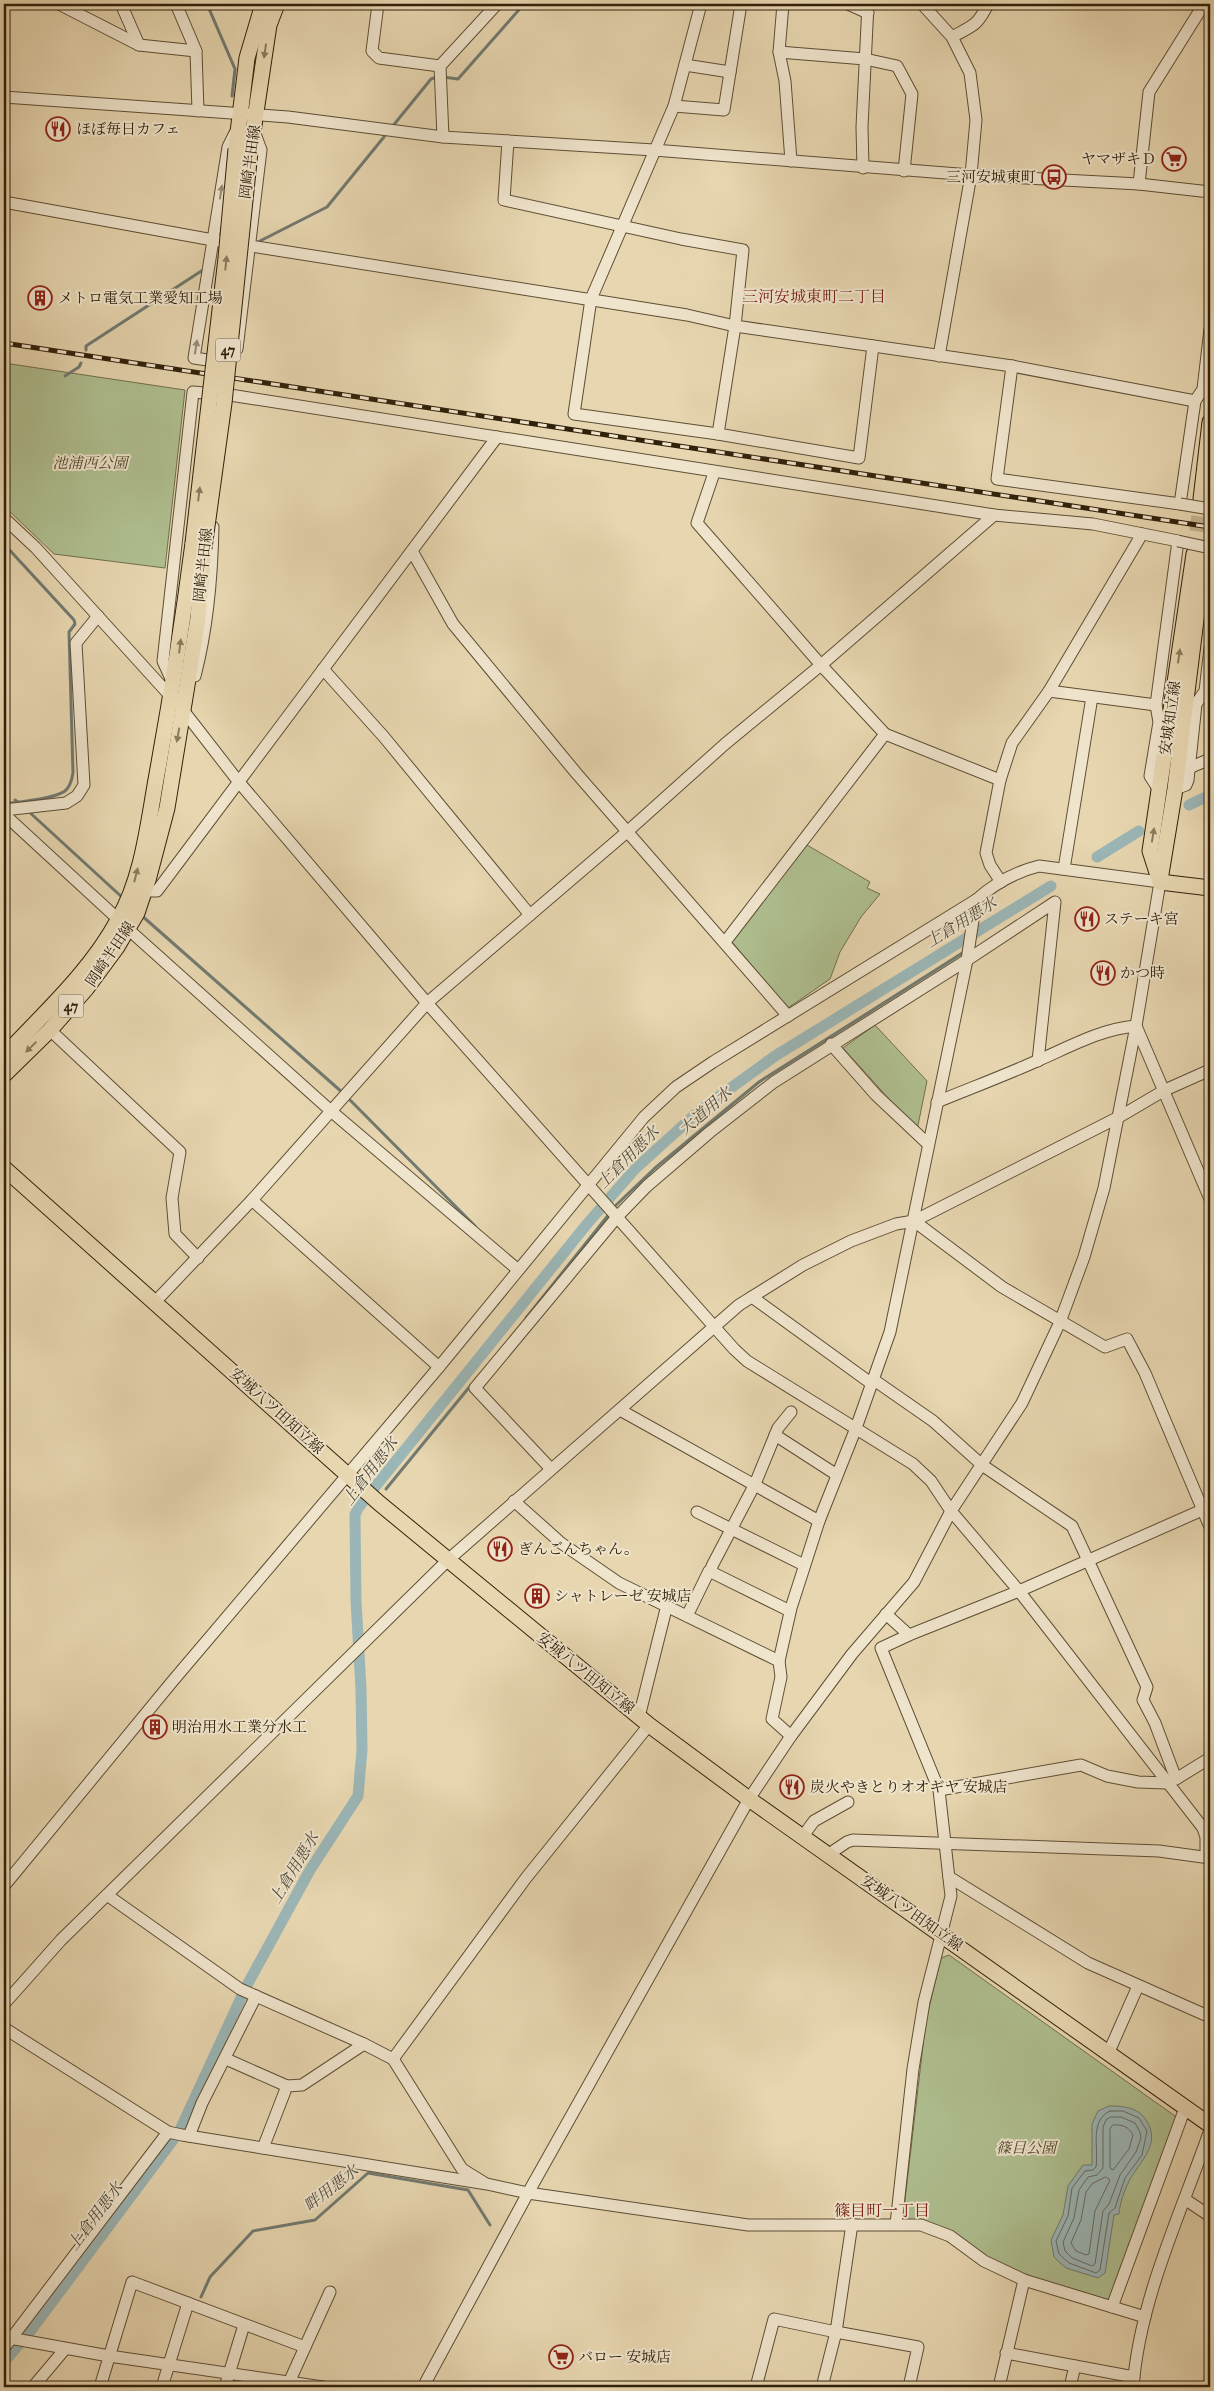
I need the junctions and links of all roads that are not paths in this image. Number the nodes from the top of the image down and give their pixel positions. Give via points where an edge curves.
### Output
1 (59, 4) edge
2 (121, 4) edge
3 (176, 4) edge
4 (263, 4) edge
5 (277, 4) edge
6 (376, 4) edge
7 (497, 4) edge
8 (701, 4) edge
9 (741, 4) edge
10 (783, 4) edge
11 (848, 4) edge
12 (922, 4) edge
13 (988, 4) edge
14 (1204, 4) edge
15 (868, 8) edge
16 (952, 37) junction
17 (139, 45) junction
18 (196, 52) junction
19 (779, 52) junction
20 (865, 59) junction
21 (440, 66) junction
22 (685, 66) junction
23 (730, 72) junction
24 (4, 97) edge
25 (674, 106) junction
26 (198, 111) junction
27 (248, 121) junction
28 (443, 137) junction
29 (508, 141) junction
30 (654, 150) junction
31 (791, 161) junction
32 (863, 168) junction
33 (904, 171) junction
34 (971, 175) junction
35 (1139, 184) junction
36 (1210, 192) edge
37 (4, 202) edge
38 (621, 226) junction
39 (213, 240) junction
40 (249, 246) junction
41 (591, 299) junction
42 (735, 326) junction
43 (1210, 329) edge
44 (873, 346) junction
45 (939, 356) junction
46 (1012, 366) junction
47 (230, 395) junction
48 (1195, 401) junction
49 (1210, 422) edge
50 (718, 434) junction
51 (497, 437) junction
52 (714, 473) junction
53 (1180, 504) junction
54 (1205, 504) edge
55 (994, 515) junction
56 (4, 518) edge
57 (1142, 534) junction
58 (1178, 541) junction
59 (412, 551) junction
60 (1203, 552) edge
61 (98, 616) junction
62 (1210, 648) edge
63 (821, 664) junction
64 (323, 668) junction
65 (179, 684) junction
66 (1208, 689) edge
67 (1049, 691) junction
68 (1092, 697) junction
69 (170, 699) junction
70 (1156, 705) junction
71 (183, 710) junction
72 (885, 734) junction
73 (1210, 759) edge
74 (1189, 768) junction
75 (1000, 780) junction
76 (238, 781) junction
77 (1175, 789) junction
78 (1159, 790) junction
79 (4, 810) edge
80 (4, 814) edge
81 (628, 832) junction
82 (1064, 869) junction
83 (1001, 882) junction
84 (1160, 882) junction
85 (1210, 888) edge
86 (145, 891) junction
87 (976, 900) junction
88 (530, 916) junction
89 (123, 925) junction
90 (725, 942) junction
91 (967, 960) junction
92 (427, 1003) junction
93 (788, 1016) junction
94 (1136, 1026) junction
95 (50, 1030) junction
96 (830, 1044) junction
97 (4, 1056) edge
98 (1038, 1061) junction
99 (1210, 1070) edge
100 (4, 1075) edge
101 (1165, 1090) junction
102 (937, 1102) junction
103 (331, 1111) junction
104 (1118, 1117) junction
105 (928, 1144) junction
106 (4, 1168) edge
107 (588, 1184) junction
108 (1210, 1199) edge
109 (252, 1200) junction
110 (616, 1216) junction
111 (914, 1221) junction
112 (198, 1258) junction
113 (517, 1269) junction
114 (752, 1297) junction
115 (156, 1302) junction
116 (1060, 1322) junction
117 (715, 1328) junction
118 (439, 1367) junction
119 (873, 1382) junction
120 (620, 1410) junction
121 (791, 1412) dead end
122 (856, 1428) junction
123 (775, 1435) junction
124 (982, 1465) junction
125 (551, 1469) junction
126 (348, 1474) junction
127 (837, 1475) junction
128 (755, 1484) junction
129 (514, 1502) junction
130 (1207, 1508) edge
131 (951, 1511) junction
132 (697, 1512) dead end
133 (819, 1521) junction
134 (1210, 1527) edge
135 (732, 1529) junction
136 (448, 1560) junction
137 (1089, 1560) junction
138 (804, 1565) junction
139 (711, 1572) junction
140 (1019, 1591) junction
141 (667, 1605) junction
142 (790, 1611) junction
143 (886, 1614) junction
144 (687, 1616) junction
145 (910, 1635) junction
146 (779, 1660) junction
147 (644, 1721) junction
148 (791, 1736) junction
149 (1210, 1758) edge
150 (1172, 1781) junction
151 (939, 1790) junction
152 (749, 1799) junction
153 (848, 1802) dead end
154 (803, 1836) junction
155 (945, 1845) junction
156 (829, 1854) junction
157 (1208, 1857) edge
158 (949, 1877) junction
159 (4, 1886) edge
160 (107, 1895) junction
161 (942, 1933) junction
162 (1138, 1986) junction
163 (249, 1993) junction
164 (4, 2004) edge
165 (1210, 2017) edge
166 (4, 2028) edge
167 (364, 2044) junction
168 (1108, 2054) junction
169 (226, 2059) junction
170 (393, 2059) junction
171 (287, 2086) junction
172 (1185, 2108) junction
173 (1210, 2125) edge
174 (1210, 2130) edge
175 (168, 2132) junction
176 (186, 2136) junction
177 (263, 2148) junction
178 (487, 2184) junction
179 (528, 2193) junction
180 (1186, 2200) junction
181 (1210, 2216) edge
182 (852, 2224) junction
183 (896, 2224) junction
184 (1024, 2280) junction
185 (330, 2292) dead end
186 (188, 2303) junction
187 (1112, 2307) junction
188 (1145, 2316) junction
189 (244, 2325) junction
190 (836, 2332) junction
191 (8, 2337) edge
192 (306, 2347) junction
193 (4, 2348) edge
194 (65, 2348) junction
195 (1006, 2353) junction
196 (109, 2356) junction
197 (168, 2364) junction
198 (1075, 2366) junction
199 (229, 2375) junction
200 (1210, 2381) edge
201 (1134, 2382) edge
202 (288, 2384) edge
203 (33, 2387) edge
204 (100, 2387) edge
205 (162, 2387) edge
206 (225, 2387) edge
207 (323, 2387) edge
208 (423, 2387) edge
209 (756, 2387) edge
210 (822, 2387) edge
211 (908, 2387) edge
212 (999, 2387) edge
213 (1070, 2387) edge
214 (1208, 2387) edge

1 - 17 street
2 - 17 street
3 - 18 street
4 - 27 main road, 岡崎半田線 / 47 via 247,58
5 -> 27 main road, 岡崎半田線 / 47 via 269,25
6 - 21 street via 372,51 379,58
7 - 21 street
8 - 22 street
9 - 23 street
10 - 19 street
11 - 15 street
12 - 16 street
13 - 16 street via 981,20
14 - 35 street via 1149,92
15 - 20 street
16 - 34 street via 970,73 976,120
17 - 18 street
18 - 26 street
19 - 20 street
19 - 31 street via 785,81
20 - 32 street
20 - 33 street via 897,66 912,94
21 - 28 street
22 - 23 street
22 - 25 street
23 - 25 street via 724,110
24 - 26 street
25 - 30 street
26 - 27 street
27 - 28 street via 296,118
39 -> 27 street via 228,147
27 - 40 street via 261,150
27 - 65 main road, 岡崎半田線 / 47, bridge via 224,403 199,545 198,618
28 - 29 street
29 - 30 street
29 - 38 street via 504,200
30 - 31 street
30 - 38 street
31 - 32 street
32 - 33 street
33 - 34 street
34 - 35 street
34 - 45 street
35 - 36 street
37 - 39 street
38 - 41 street
38 - 42 street via 743,250
39 - 40 street
40 -> 39 street via 235,364 194,358
40 - 41 street
41 - 42 street
41 - 50 street via 574,414
42 - 44 street
42 - 50 street
43 - 48 street via 1203,389
44 - 45 street
44 - 50 street via 860,458
45 - 46 street
46 - 48 street
46 - 53 street via 997,479
47 - 51 street
47 - 65 street via 213,526 210,603 204,641 194,678
47 - 65 street via 193,392 163,661
48 - 53 street
49 - 54 main road
51 - 52 street
51 - 59 street
52 - 55 street
52 - 63 street via 697,523
53 - 54 street, bridge
55 - 57 street via 1093,524
55 - 63 street
56 - 61 street
57 - 58 street
57 - 67 street
58 - 60 street, bridge
58 - 70 street
59 - 64 street
59 - 81 street via 453,624
60 - 77 main road, 安城知立線
78 -> 60 main road, 安城知立線
61 - 69 street
61 - 79 street via 76,643 84,785 77,796 66,803
62 - 66 street
63 - 72 street
63 - 81 street via 725,744
64 - 76 street
64 - 88 street via 384,736
65 - 69 main road, 岡崎半田線 / 47
65 - 71 main road, 岡崎半田線 / 47
66 - 74 street via 1196,704
67 - 68 street
67 - 75 street via 1012,743
68 - 70 street
68 - 82 street
69 - 71 street
89 -> 69 main road, 岡崎半田線 / 47 via 144,845
70 - 78 street via 1159,722 1150,776
71 - 76 street
71 -> 86 main road, 岡崎半田線 / 47 via 167,808
72 - 75 street
72 - 90 street
73 - 74 street
74 - 77 street via 1186,785
75 - 83 street via 986,852
76 - 86 street via 157,890
76 - 92 street
77 - 84 main road, 安城知立線
84 -> 78 main road, 安城知立線 via 1150,851
80 - 89 street
81 - 88 street
81 - 90 street
82 - 83 street via 1039,866
82 - 84 street
83 - 87 street
84 - 85 main road
84 - 94 street
86 - 89 main road, 岡崎半田線 / 47
87 - 91 street
87 - 93 street
88 - 92 street
89 - 95 main road, 岡崎半田線 / 47 via 105,964
89 - 97 main road, 岡崎半田線 / 47
89 - 103 street
90 - 93 street
91 - 96 street
91 - 98 street via 1055,902
91 - 102 street
92 - 103 street
92 - 107 street
93 - 107 street via 676,1087 644,1117
94 - 98 street via 1089,1037
94 - 101 street
94 - 104 street
95 -> 100 main road, 岡崎半田線 / 47
95 - 112 street via 180,1152 172,1198 175,1234
96 - 105 street via 876,1095
96 - 110 street via 710,1132
98 - 102 street
99 - 101 street
101 - 104 street
101 - 108 street
102 - 105 street
103 - 109 street
103 - 113 street
104 - 111 street
104 - 116 street via 1104,1188 1084,1257
105 - 111 street
106 - 115 main road, 安城八ツ田知立線
107 - 110 street
107 - 113 street
109 - 112 street
109 - 118 street
110 - 117 street
110 - 125 street via 475,1388
111 - 114 street via 896,1224 851,1241 803,1265
111 - 116 street via 1002,1287
111 - 119 street via 890,1332
112 - 115 street
113 - 118 street
114 - 117 street
114 - 119 street
115 - 126 main road, 安城八ツ田知立線
116 - 124 street via 1022,1404
116 - 130 street via 1105,1347 1127,1339
117 - 120 street
117 - 122 street via 748,1361
118 - 126 street
119 - 122 street
119 - 124 street via 934,1422
120 - 125 street
120 - 128 street
121 - 123 street
122 - 127 street
122 - 131 street via 928,1477
123 - 127 street
123 - 128 street
124 - 131 street
124 - 137 street via 1072,1526
125 - 129 street
126 - 136 main road, 安城八ツ田知立線
126 - 159 street
127 - 133 street
128 - 133 street
128 - 135 street
129 - 136 street
129 - 141 street via 561,1544 619,1583
130 - 134 street
130 - 137 street
131 - 140 street
131 - 143 street via 914,1582
132 - 135 street
133 - 138 street
135 - 138 street
135 - 139 street
136 - 147 main road, 安城八ツ田知立線
136 - 160 street
137 - 140 street
137 - 150 street via 1147,1687 1143,1700 1155,1722
138 - 142 street
139 - 142 street
139 - 144 street
140 - 145 street
140 - 150 street
141 - 144 street
141 - 147 street
142 - 146 street
143 - 145 street
143 - 148 street
144 - 146 street
145 - 151 street via 881,1648
146 - 148 street via 781,1677 772,1719
147 - 152 main road, 安城八ツ田知立線
147 - 170 street
148 - 152 street
149 - 150 street
150 - 151 street via 1138,1782 1107,1776 1081,1765
150 - 157 street via 1203,1828
151 - 155 street
152 - 154 main road, 安城八ツ田知立線
152 - 179 street
153 - 154 street via 814,1821
154 - 156 main road, 安城八ツ田知立線
155 - 156 street via 854,1840
155 - 157 street via 1045,1846
155 - 158 street
156 - 161 main road, 安城八ツ田知立線
158 - 161 street via 951,1896
158 - 162 street via 1088,1962
160 - 163 street
160 - 164 street via 61,1940
161 - 168 main road, 安城八ツ田知立線
161 - 183 street via 924,2002 913,2069
162 - 165 street
162 - 168 street
163 - 167 street
163 - 169 street
166 - 175 street
167 - 170 street
167 - 171 street via 302,2085
168 - 172 main road, 安城八ツ田知立線
169 - 171 street
169 - 176 street
170 - 178 street via 462,2169
171 - 177 street
172 - 173 main road, 安城八ツ田知立線
172 - 187 street
174 - 180 street
175 - 176 street
175 - 191 street
176 - 177 street
177 - 178 street
178 - 179 street
179 - 182 street via 748,2225
179 - 208 street
180 - 181 street
180 - 188 street
182 - 183 street
182 - 190 street
183 - 184 street via 921,2225 950,2236 984,2261
184 - 187 street
184 - 195 street
185 - 192 street
186 - 189 street
186 - 196 street via 132,2282
186 - 197 street
187 - 188 street
188 - 201 street
189 - 192 street
189 - 199 street
190 - 209 street via 774,2319
190 - 210 street
190 - 211 street via 918,2346
191 - 193 street
191 - 194 street
192 - 202 street
194 - 196 street
194 - 203 street
195 - 198 street
195 - 212 street
196 - 197 street
196 - 204 street
197 - 199 street
197 - 205 street
198 - 201 street
198 - 213 street
199 - 202 street
199 - 206 street
200 - 214 street
202 - 207 street

